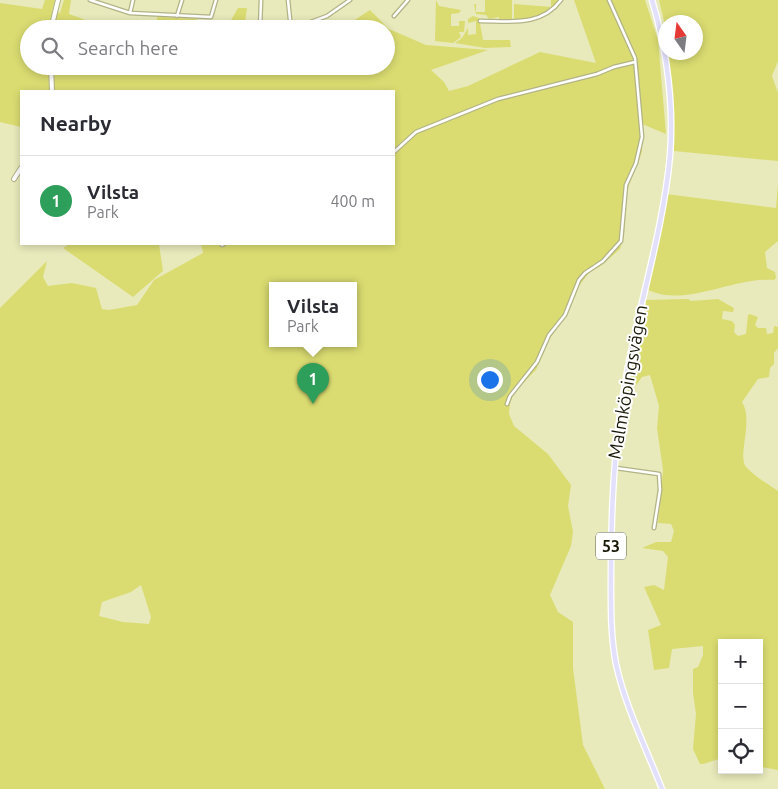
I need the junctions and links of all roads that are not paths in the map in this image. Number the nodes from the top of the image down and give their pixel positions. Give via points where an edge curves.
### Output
1 (58, 0) edge
2 (90, 0) edge
3 (133, 0) edge
4 (182, 0) edge
5 (216, 0) edge
6 (260, 0) edge
7 (288, 0) edge
8 (350, 0) edge
9 (408, 0) edge
10 (561, 0) edge
11 (609, 0) edge
12 (652, 0) edge
13 (130, 13) junction
14 (177, 16) junction
15 (394, 16) dead end
16 (53, 20) edge
17 (260, 20) edge
18 (290, 20) edge
19 (316, 20) edge
20 (480, 21) dead end
21 (635, 62) junction
22 (51, 75) edge
23 (52, 90) edge
24 (395, 151) edge
25 (20, 170) edge
26 (14, 179) dead end
27 (507, 404) dead end
28 (614, 468) junction
29 (654, 528) dead end
30 (662, 789) edge

1 - 16 street
2 - 13 street
3 - 13 street
4 - 14 street
5 - 14 street via 211,17
6 - 17 street
7 - 18 street
8 - 19 street
9 - 15 street
10 - 20 street via 551,11 535,19
11 - 21 street
12 - 28 main road, Malmköpingsvägen / 53 via 669,80 670,156 626,378
13 - 14 street
21 - 24 street via 498,99 416,132
21 - 27 street via 642,137 636,163 626,185 620,244 599,265 582,276 537,362
22 - 23 street
25 - 26 street
28 - 29 street via 659,474
28 - 30 main road, Malmköpingsvägen / 53 via 610,563 613,647 625,692

